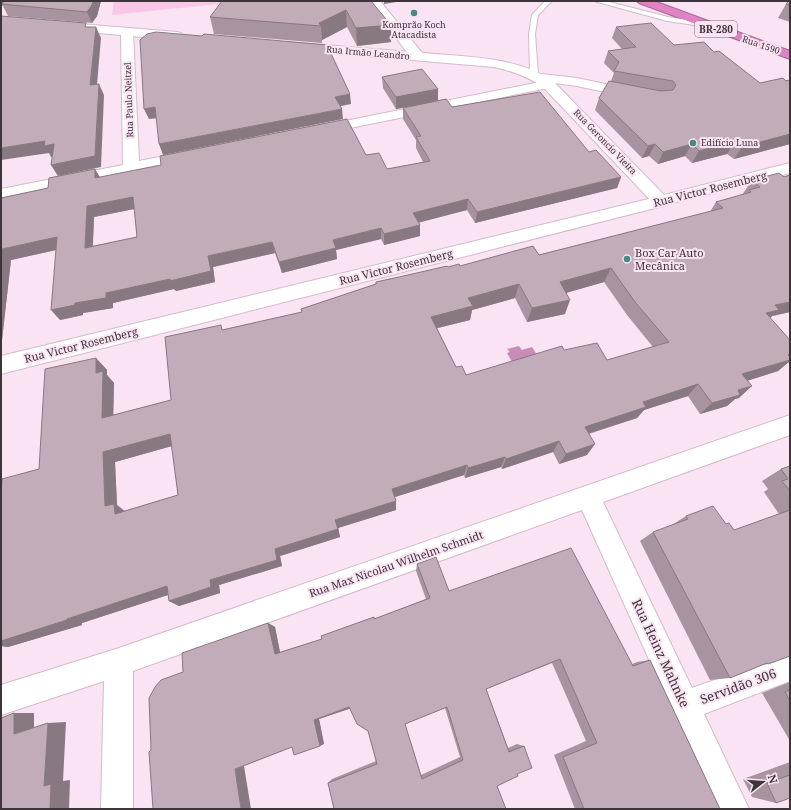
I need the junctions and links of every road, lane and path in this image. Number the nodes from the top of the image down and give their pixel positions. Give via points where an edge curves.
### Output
1 (374, 1) edge
2 (548, 1) edge
3 (597, 1) edge
4 (642, 1) edge
5 (702, 24) junction
6 (56, 26) edge
7 (127, 32) junction
8 (190, 38) edge
9 (284, 46) edge
10 (790, 55) edge
11 (418, 57) junction
12 (541, 79) junction
13 (646, 96) edge
14 (310, 132) edge
15 (201, 154) edge
16 (131, 168) junction
17 (790, 168) edge
18 (1, 194) edge
19 (662, 201) junction
20 (1, 365) edge
21 (790, 425) edge
22 (588, 497) junction
23 (119, 662) junction
24 (790, 667) edge
25 (1, 700) edge
26 (685, 706) junction
27 (117, 809) edge
28 (733, 809) edge

1 - 11 street
2 - 12 lane via 535,15 532,34
3 - 5 lane via 667,19
4 - 5 highway, Rua 1590 / BR-280
5 - 10 highway, Rua 1590 / BR-280
6 - 7 street
7 - 8 street
7 - 16 street, Rua Paulo Neitzel
9 - 11 street, Rua Irmão Leandro
11 - 12 street, Rua Irmão Leandro via 498,65
12 - 13 street, Rua Irmão Leandro via 572,81
12 - 14 street
12 - 19 street, Rua Geroncio Vieira
15 - 16 street
16 - 18 street
17 - 19 street, Rua Victor Rosemberg
19 - 20 street, Rua Victor Rosemberg
21 - 22 street, Rua Max Nicolau Wilhelm Schmidt
22 - 23 street, Rua Max Nicolau Wilhelm Schmidt
22 - 26 street, Rua Heinz Mahnke
23 - 25 street, Rua Max Nicolau Wilhelm Schmidt
23 - 27 street
24 - 26 street, Servidão 306
26 - 28 street, Rua Heinz Mahnke

